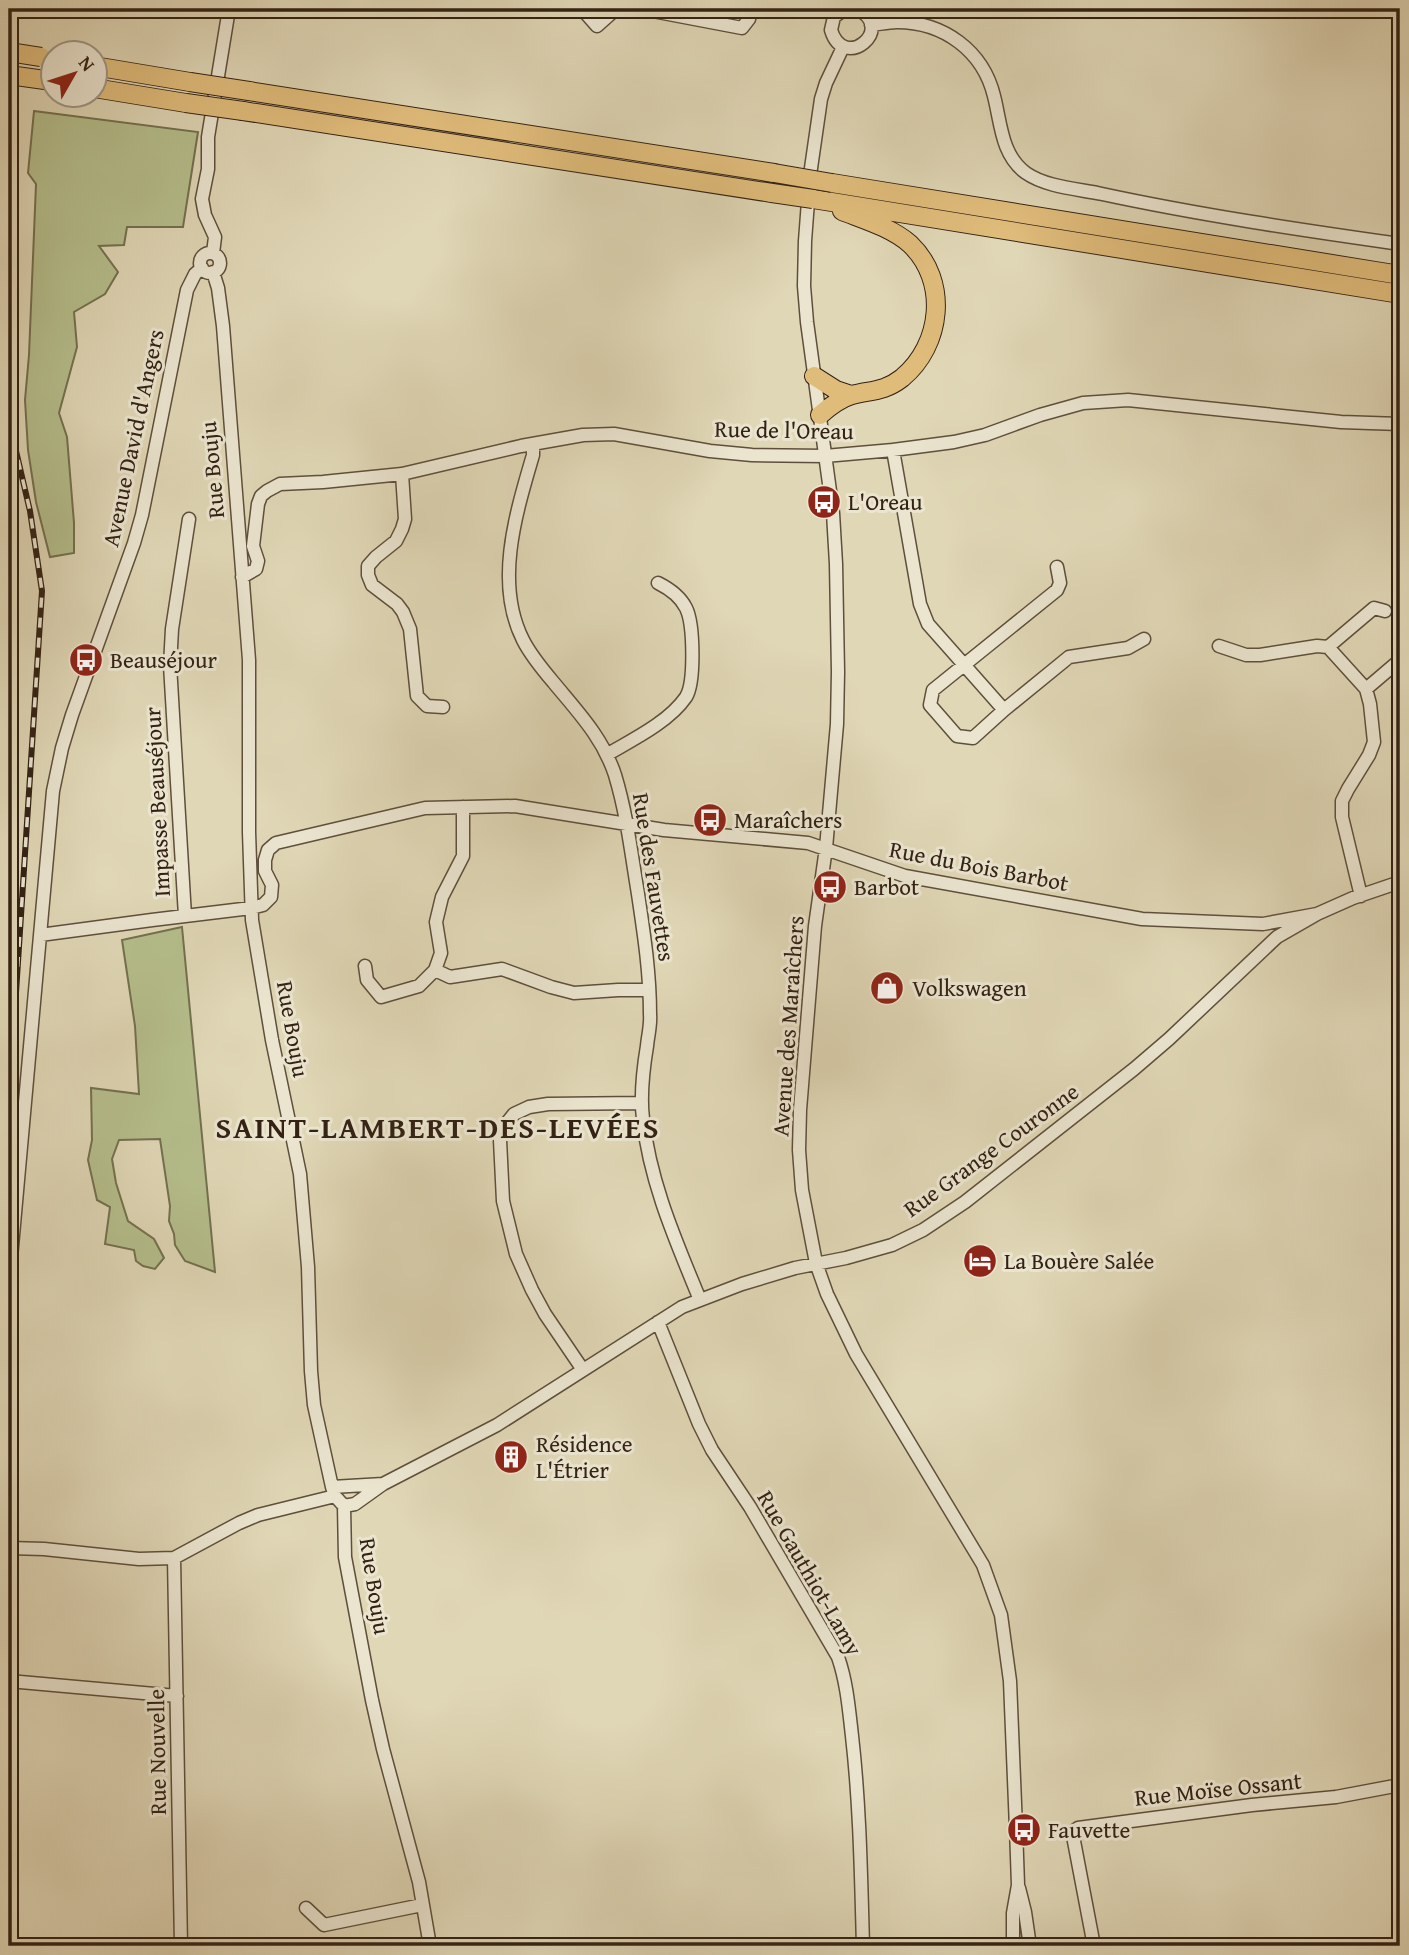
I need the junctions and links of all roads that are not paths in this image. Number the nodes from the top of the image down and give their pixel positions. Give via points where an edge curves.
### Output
1 (229, 9) edge
2 (582, 9) edge
3 (616, 9) edge
4 (642, 9) edge
5 (751, 9) edge
6 (845, 9) edge
7 (857, 9) edge
8 (871, 25) junction
9 (843, 47) junction
10 (9, 52) edge
11 (38, 57) edge
12 (108, 68) edge
13 (9, 75) edge
14 (38, 79) edge
15 (108, 90) edge
16 (824, 202) junction
17 (1400, 244) edge
18 (208, 270) junction
19 (1400, 275) edge
20 (1400, 294) edge
21 (814, 376) junction
22 (851, 396) junction
23 (820, 415) junction
24 (1400, 424) edge
25 (533, 444) junction
26 (893, 450) junction
27 (825, 456) junction
28 (402, 474) junction
29 (190, 519) dead end
30 (1057, 567) dead end
31 (242, 577) junction
32 (659, 583) dead end
33 (1385, 611) dead end
34 (1144, 639) dead end
35 (1219, 646) dead end
36 (1328, 648) junction
37 (1400, 660) edge
38 (963, 664) junction
39 (1366, 689) junction
40 (443, 707) dead end
41 (1004, 710) junction
42 (608, 754) junction
43 (463, 807) junction
44 (628, 824) junction
45 (826, 848) junction
46 (1400, 882) edge
47 (1361, 896) junction
48 (251, 908) junction
49 (1317, 914) junction
50 (185, 916) junction
51 (1263, 924) junction
52 (40, 935) junction
53 (1277, 937) junction
54 (365, 966) dead end
55 (435, 970) junction
56 (649, 990) junction
57 (641, 1103) junction
58 (816, 1262) junction
59 (9, 1280) edge
60 (700, 1300) junction
61 (658, 1322) junction
62 (583, 1370) junction
63 (383, 1483) junction
64 (333, 1492) junction
65 (344, 1506) junction
66 (9, 1548) edge
67 (174, 1558) junction
68 (9, 1681) edge
69 (177, 1696) junction
70 (1400, 1785) edge
71 (1018, 1885) junction
72 (422, 1905) junction
73 (306, 1908) dead end
74 (181, 1946) edge
75 (430, 1946) edge
76 (863, 1946) edge
77 (1013, 1946) edge
78 (1030, 1946) edge
79 (1094, 1946) edge

1 - 18 street, Rue Bouju via 202,199 215,237 213,253 220,265 216,271
2 - 3 street via 597,26
4 - 5 street via 742,28
6 - 9 street via 834,17 831,30
7 - 8 street
8 - 9 street via 866,42 855,48
8 - 17 street via 918,24 938,30 973,53 990,82 1012,158 1036,178 1185,210
9 - 21 street, Avenue des Maraîchers via 821,99 804,242
10 - 11 highway, bridge
12 - 19 highway, bridge
13 - 14 highway
15 - 16 highway, bridge
16 - 20 highway
16 - 22 highway via 909,244 933,279 937,300 935,321 917,361 884,389
18 - 31 street, Rue Bouju via 218,288 223,326
18 - 52 street, Avenue David d'Angers via 195,274 187,290 142,515 62,748 53,791
21 - 22 highway
21 - 23 street, Avenue des Maraîchers
22 - 23 highway
23 - 27 street, Avenue des Maraîchers
24 - 26 street, Rue de l'Oreau via 1128,400 1083,404 985,435
25 - 27 street, Rue de l'Oreau via 614,433 710,451
25 - 28 street, Rue de l'Oreau
25 - 42 street, Rue des Fauvettes via 512,538 510,598 516,624 537,662 579,710
26 - 27 street, Rue de l'Oreau
26 - 38 street via 919,604 928,624
27 - 45 street, Avenue des Maraîchers via 838,629 837,724
28 - 31 street, Rue de l'Oreau via 281,484 267,491 258,504 253,546 256,569
28 - 40 street via 402,529 396,541 368,566 368,575 372,585 397,604 410,629 417,696 427,706
29 - 50 street, Impasse Beauséjour via 170,665
30 - 38 street via 1057,590
31 - 48 street, Rue Bouju via 248,660
32 - 42 street via 678,596 690,620 690,687 671,713
33 - 36 street via 1374,608
34 - 41 street via 1128,648 1069,657
35 - 36 street via 1246,655
36 - 39 street
37 - 39 street
38 - 41 street
38 - 41 street via 933,690 930,705 957,736 973,738
39 - 47 street via 1374,742 1342,802
42 - 44 street, Rue des Fauvettes
43 - 44 street, Rue du Bois Barbot via 524,807
43 - 48 street, Rue du Bois Barbot via 425,808 276,843 265,860 271,897
43 - 55 street via 463,856 442,897 436,922 441,953
44 - 45 street, Rue du Bois Barbot
44 - 56 street, Rue des Fauvettes
45 - 51 street, Rue du Bois Barbot via 905,876 1142,919
45 - 58 street, Avenue des Maraîchers via 815,926 799,1150
46 - 47 street, Rue Grange Couronne
47 - 49 street, Rue Grange Couronne
48 - 50 street
48 - 64 street, Rue Bouju via 300,1174 313,1393
49 - 51 street, Rue du Bois Barbot
49 - 53 street, Rue Grange Couronne
50 - 52 street
51 - 53 street
52 - 59 street, Avenue David d'Angers
53 - 58 street, Rue Grange Couronne via 1134,1069 965,1202 892,1245
54 - 55 street via 367,980 381,997 419,986
55 - 56 street via 450,977 502,969 574,993
56 - 57 street, Rue des Fauvettes via 651,1017
57 - 60 street, Rue des Fauvettes via 660,1199
57 - 62 street via 529,1107 514,1114 502,1129 503,1202 516,1254 545,1314
58 - 60 street, Rue Grange Couronne
58 - 71 street, Avenue des Maraîchers via 856,1354 983,1565 998,1606 1010,1681
60 - 61 street, Rue Grange Couronne
61 - 62 street, Rue Grange Couronne
61 - 76 street, Rue Gauthiot-Lamy via 712,1450 838,1657 858,1784
62 - 63 street, Rue Grange Couronne via 497,1425
63 - 64 street, Rue Grange Couronne
63 - 65 street, Rue Grange Couronne via 355,1504
64 - 65 street
64 - 67 street, Rue Grange Couronne via 258,1515
65 - 72 street, Rue Bouju via 345,1557 372,1700
66 - 67 street
67 - 69 street, Rue Nouvelle
68 - 69 street
69 - 74 street, Rue Nouvelle
70 - 79 street, Rue Moïse Ossant via 1074,1830
71 - 77 street, Avenue des Maraîchers
71 - 78 street, Avenue des Maraîchers
72 - 73 street via 324,1925
72 - 75 street, Rue Bouju

